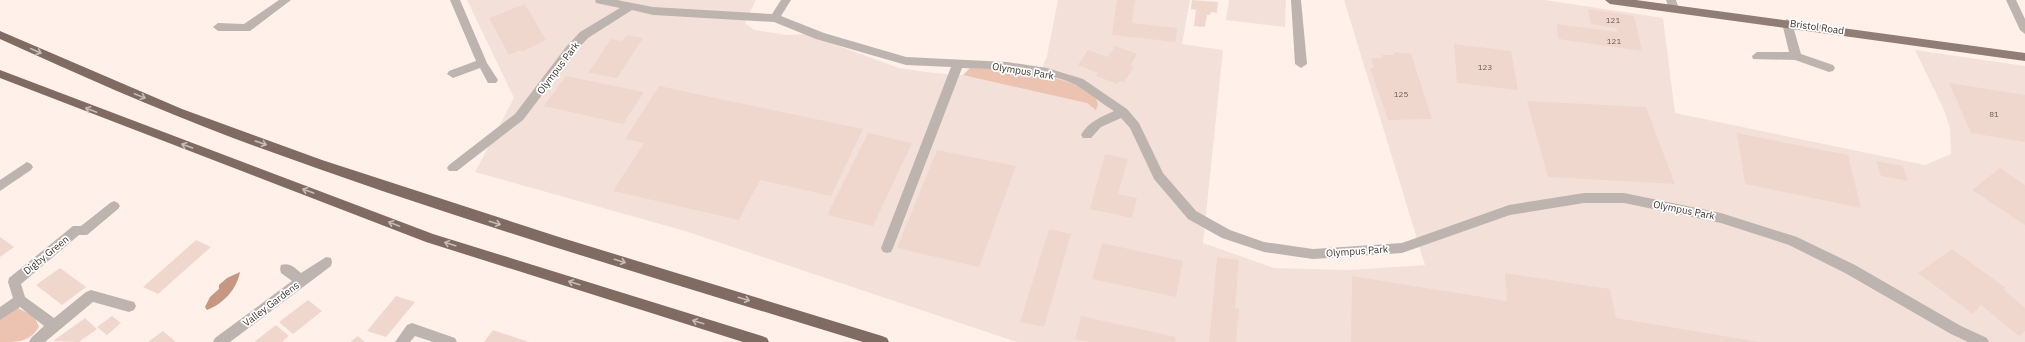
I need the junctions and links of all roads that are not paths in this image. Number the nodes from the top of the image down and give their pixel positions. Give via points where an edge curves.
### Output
1 (286, 0) edge
2 (456, 0) edge
3 (600, 0) edge
4 (786, 0) edge
5 (1296, 0) edge
6 (1610, 0) edge
7 (2011, 0) edge
8 (1673, 4) edge
9 (629, 7) junction
10 (775, 18) junction
11 (1787, 23) junction
12 (218, 27) dead end
13 (2025, 30) edge
14 (0, 35) edge
15 (1757, 56) dead end
16 (1796, 56) junction
17 (2025, 57) edge
18 (482, 63) junction
19 (958, 63) junction
20 (1301, 64) dead end
21 (1828, 68) dead end
22 (0, 74) edge
23 (453, 74) dead end
24 (492, 80) dead end
25 (1123, 112) junction
26 (1087, 134) dead end
27 (27, 167) dead end
28 (454, 168) dead end
29 (0, 186) edge
30 (114, 206) dead end
31 (887, 248) dead end
32 (326, 262) dead end
33 (286, 269) dead end
34 (302, 281) junction
35 (20, 300) junction
36 (129, 306) dead end
37 (0, 314) edge
38 (54, 326) junction
39 (36, 342) edge
40 (220, 342) edge
41 (402, 342) edge
42 (450, 342) edge
43 (762, 342) edge
44 (882, 342) edge
45 (1982, 342) edge

1 - 12 street via 248,31
2 - 18 street
3 - 9 street
4 - 10 street
5 - 20 street
6 - 8 main road, Bristol Road
7 - 13 street
8 - 11 main road, Bristol Road
9 - 10 street, Olympus Park via 653,11
9 - 28 street, Olympus Park via 584,35 519,117
10 - 19 street, Olympus Park via 820,36 906,61
11 - 16 street
11 - 17 main road, Bristol Road
14 -> 44 highway via 104,81 237,134 385,186
15 - 16 street
16 - 21 street
18 - 23 street
18 - 24 street
19 - 25 street, Olympus Park via 1047,72 1079,82
19 - 31 street
43 -> 22 highway via 430,238
25 - 26 street via 1097,124
25 - 45 street, Olympus Park via 1135,126 1158,176 1192,215 1226,234 1264,247 1313,254 1402,248 1509,210 1584,198 1624,198 1721,218 1793,241 1876,282 1944,323
27 - 29 street
30 - 35 street, Digby Green via 83,231 77,230 14,282
32 - 34 street, Valley Gardens
33 - 34 street, Valley Gardens
34 - 40 street, Valley Gardens
35 - 37 street
35 - 38 street
36 - 38 street via 91,296
38 - 39 street
41 - 42 street via 412,329

